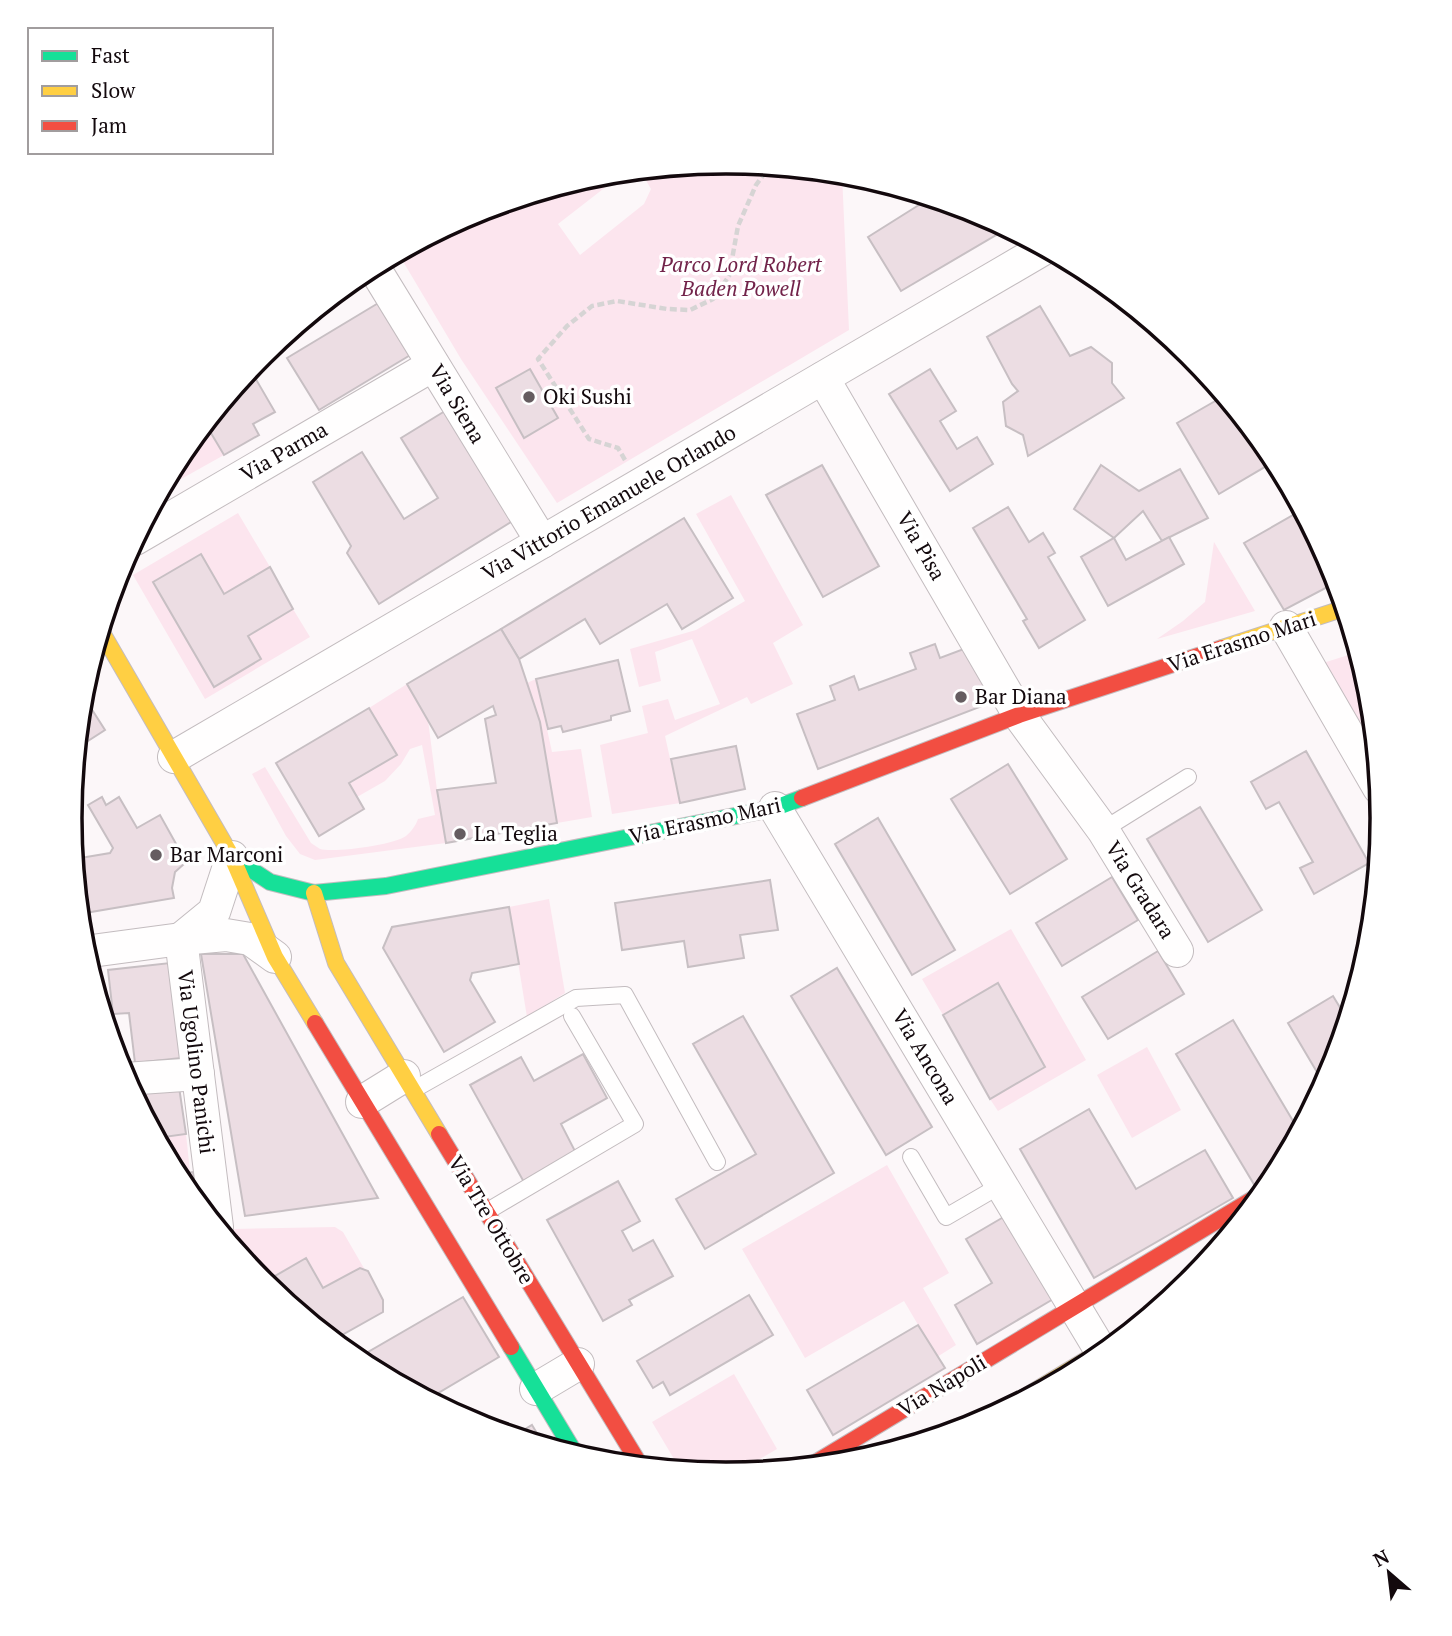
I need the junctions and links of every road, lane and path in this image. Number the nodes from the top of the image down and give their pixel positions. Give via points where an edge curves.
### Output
1 (762, 176) edge
2 (1035, 254) edge
3 (379, 276) edge
4 (433, 365) junction
5 (823, 378) junction
6 (638, 486) junction
7 (151, 530) edge
8 (542, 542) junction
9 (1336, 611) edge
10 (1286, 627) junction
11 (107, 642) edge
12 (1019, 715) junction
13 (173, 757) junction
14 (1367, 768) edge
15 (1188, 777) dead end
16 (775, 808) junction
17 (1102, 830) junction
18 (232, 857) junction
19 (314, 893) junction
20 (181, 939) junction
21 (96, 950) edge
22 (1177, 951) dead end
23 (275, 957) junction
24 (572, 1016) dead end
25 (198, 1074) junction
26 (138, 1078) edge
27 (409, 1083) junction
28 (362, 1102) junction
29 (911, 1157) dead end
30 (716, 1162) dead end
31 (1002, 1185) junction
32 (1239, 1208) edge
33 (215, 1210) edge
34 (486, 1212) junction
35 (1075, 1306) junction
36 (1104, 1339) edge
37 (578, 1364) junction
38 (536, 1389) junction
39 (568, 1442) edge
40 (833, 1452) edge
41 (634, 1455) edge

1 - 6 path via 738,226 729,276 713,299 690,310 617,301 592,306 566,326 538,359 589,439 618,448
2 - 5 street, Via Vittorio Emanuele Orlando
3 - 4 street, Via Siena
4 - 7 street, Via Parma
4 - 8 street, Via Siena
5 - 6 street, Via Vittorio Emanuele Orlando
5 - 12 street, Via Pisa
6 - 8 street, Via Vittorio Emanuele Orlando
8 - 13 street, Via Vittorio Emanuele Orlando
9 - 10 street, Via Erasmo Mari
10 - 12 street, Via Erasmo Mari
10 - 14 street
11 - 13 street
12 - 16 street, Via Erasmo Mari
12 - 17 street, Via Gradara
13 - 18 street
15 - 17 lane, Via Gradara
16 - 19 street, Via Erasmo Mari via 386,886
16 - 31 street, Via Ancona
17 - 22 street, Via Gradara
18 - 19 street, Via Erasmo Mari via 270,882
18 - 20 street via 214,912
18 - 23 street
19 - 27 street, Via Tre Ottobre via 336,964
20 - 21 street
20 - 23 street via 226,935 250,939
20 - 25 street, Via Ugolino Panichi
23 - 28 street
24 - 34 lane via 635,1124
25 - 26 street
25 - 33 street, Via Ugolino Panichi
27 - 28 street
27 - 30 lane via 576,998 625,995
27 - 34 street, Via Tre Ottobre
28 - 38 street
29 - 31 lane via 946,1217
31 - 35 street, Via Ancona
32 - 35 street, Via Napoli
34 - 37 street, Via Tre Ottobre
35 - 36 street
35 - 40 street, Via Napoli
37 - 38 street
37 - 41 street, Via Tre Ottobre
38 - 39 street

